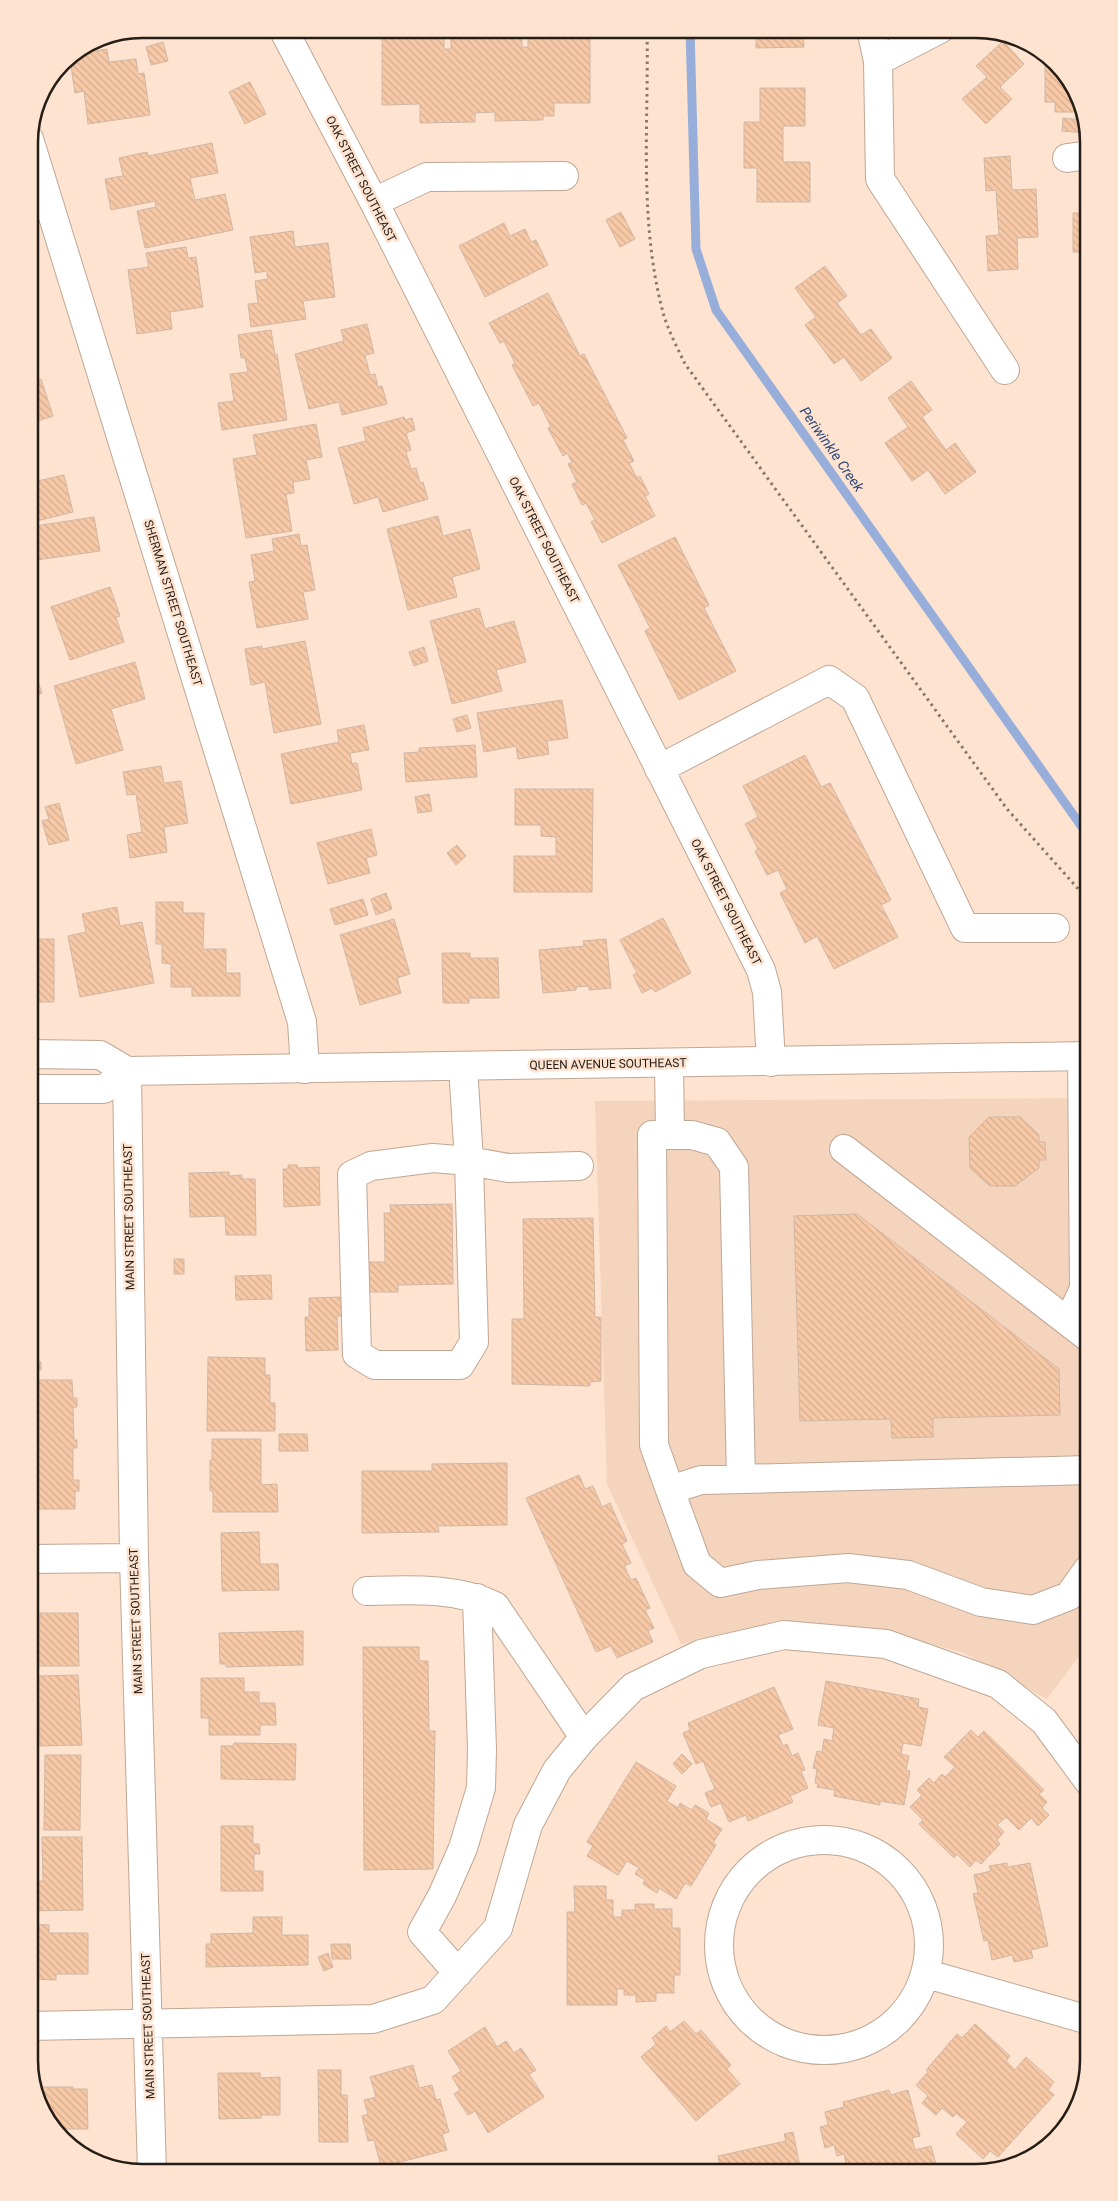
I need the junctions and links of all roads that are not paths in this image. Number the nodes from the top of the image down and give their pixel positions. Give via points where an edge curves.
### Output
1 (288, 38) edge
2 (874, 38) edge
3 (923, 38) edge
4 (878, 61) junction
5 (38, 168) edge
6 (564, 176) dead end
7 (374, 202) junction
8 (1005, 370) dead end
9 (659, 769) junction
10 (1055, 928) dead end
11 (38, 1054) edge
12 (1080, 1056) edge
13 (771, 1062) junction
14 (669, 1063) junction
15 (463, 1066) junction
16 (305, 1069) junction
17 (127, 1071) junction
18 (38, 1089) edge
19 (670, 1135) junction
20 (844, 1149) dead end
21 (469, 1161) junction
22 (579, 1166) dead end
23 (1080, 1297) edge
24 (1068, 1322) junction
25 (1080, 1331) edge
26 (1080, 1470) edge
27 (741, 1479) junction
28 (670, 1490) junction
29 (134, 1558) junction
30 (38, 1559) edge
31 (1080, 1580) edge
32 (367, 1591) dead end
33 (478, 1598) junction
34 (584, 1737) junction
35 (1080, 1770) edge
36 (458, 1973) junction
37 (927, 1974) junction
38 (1080, 2017) edge
39 (149, 2024) junction
40 (38, 2026) edge
41 (152, 2163) edge

1 - 7 street, OAK STREET SOUTHEAST
2 - 4 street
3 - 4 street
4 - 8 street via 880,179
5 - 16 street, SHERMAN STREET SOUTHEAST via 302,1022
6 - 7 street via 427,178
7 - 9 street, OAK STREET SOUTHEAST
9 - 10 street via 829,680 855,698 965,928
9 - 13 street, OAK STREET SOUTHEAST via 761,970 767,992
11 - 17 street via 100,1055
12 - 13 street, QUEEN AVENUE SOUTHEAST
13 - 14 street, QUEEN AVENUE SOUTHEAST
14 - 15 street, QUEEN AVENUE SOUTHEAST
14 - 19 street
15 - 16 street, QUEEN AVENUE SOUTHEAST
15 - 21 street
16 - 17 street, QUEEN AVENUE SOUTHEAST
17 - 18 street via 104,1088
17 - 29 street, MAIN STREET SOUTHEAST
19 - 27 street via 692,1135 717,1142 734,1166
19 - 28 street via 652,1135 654,1445
20 - 24 street
21 - 21 street via 474,1342 460,1365 375,1365 357,1354 352,1176 371,1166 433,1158
21 - 22 street via 508,1168
23 - 24 street
24 - 25 street
26 - 27 street
27 - 28 street via 701,1480
28 - 31 street via 697,1564 720,1583 758,1575 848,1568 908,1575 980,1602 1033,1610 1068,1596
29 - 30 street
29 - 39 street, MAIN STREET SOUTHEAST
32 - 33 street via 420,1590
33 - 34 street via 495,1606
33 - 36 street via 481,1788 463,1848 422,1932
34 - 35 street via 633,1687 701,1654 784,1634 886,1644 998,1684 1044,1721
34 - 36 street via 557,1770 528,1825 498,1928
36 - 39 street via 433,2000 373,2019
37 - 37 street via 904,2016 866,2043 819,2051 782,2041 773,2038 738,2007 719,1963 722,1916 745,1875 783,1847 830,1839 876,1852 911,1883 930,1927
37 - 38 street
39 - 40 street
39 - 41 street, MAIN STREET SOUTHEAST

